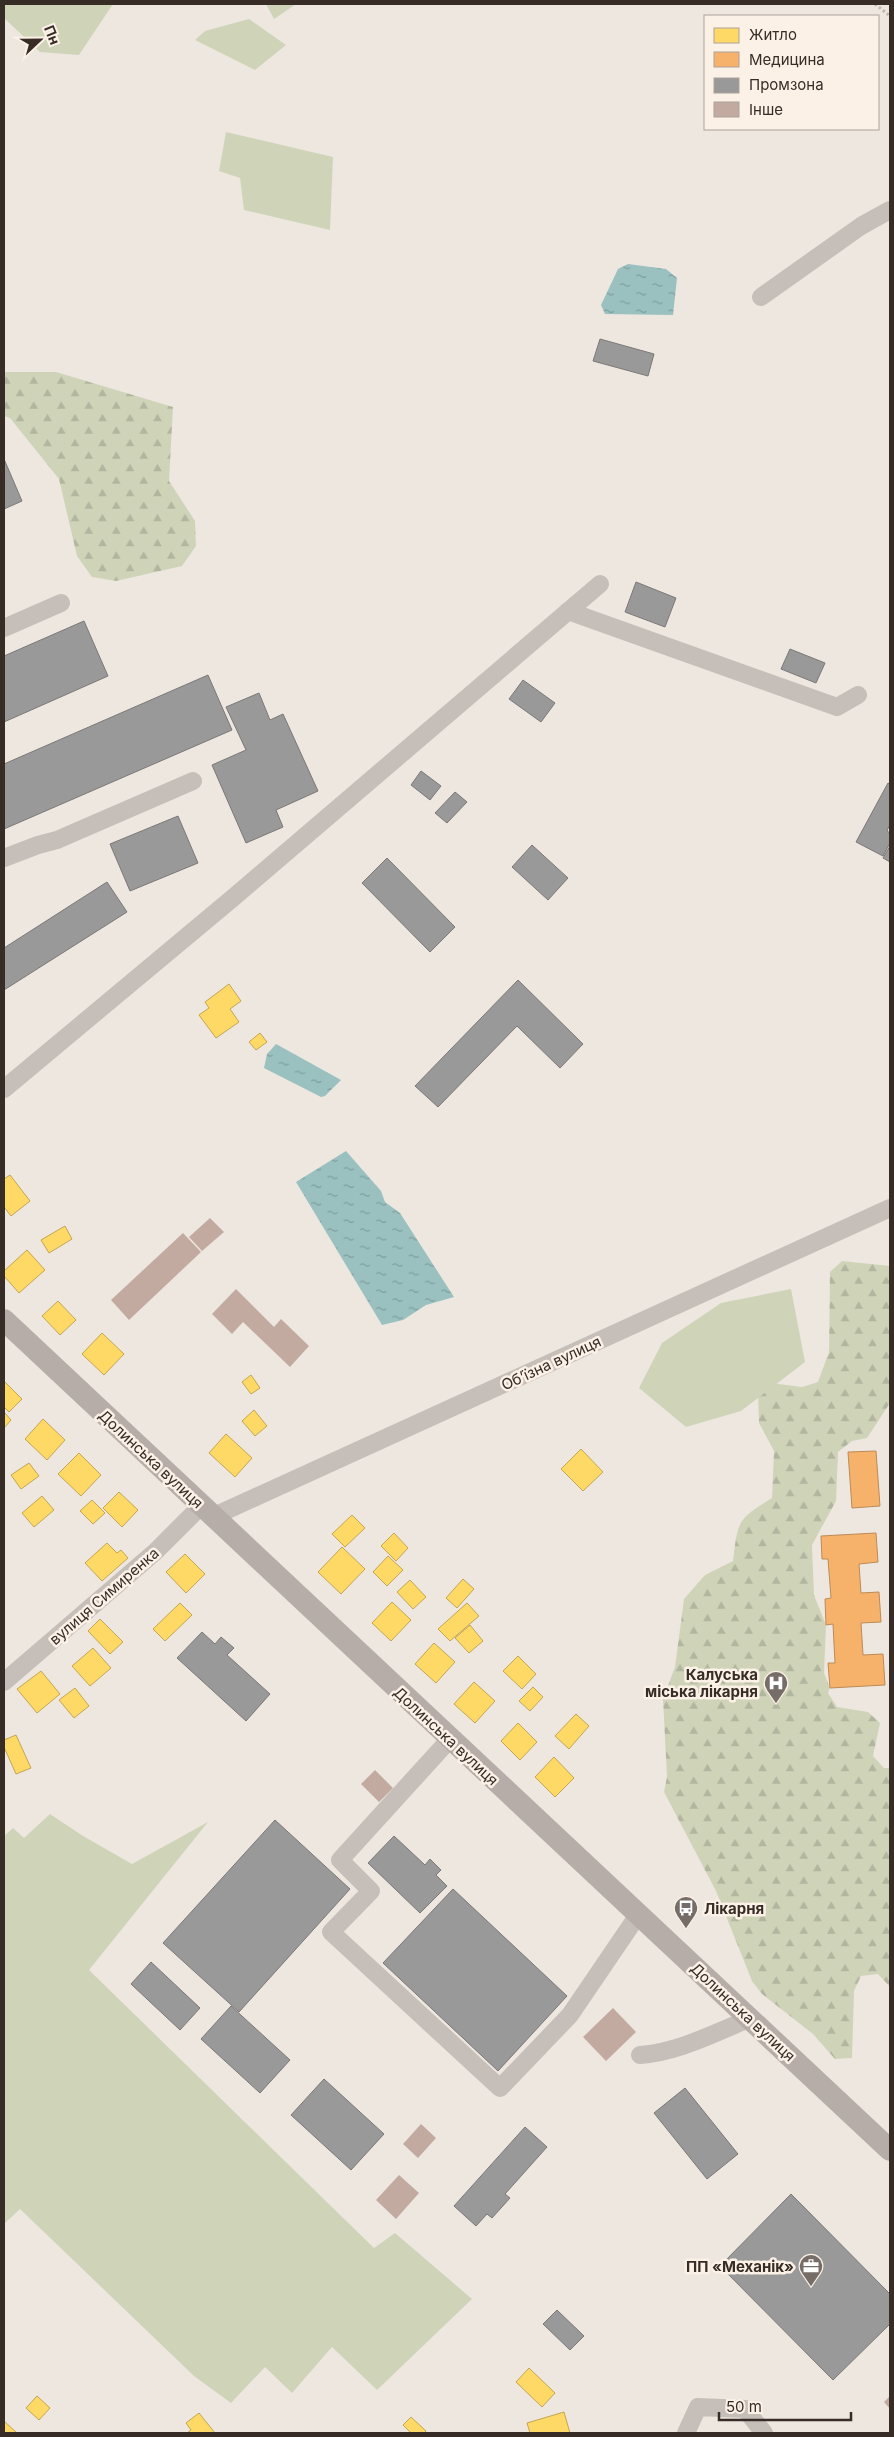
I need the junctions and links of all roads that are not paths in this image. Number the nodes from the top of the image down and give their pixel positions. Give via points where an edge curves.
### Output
1 (890, 210) edge
2 (761, 297) dead end
3 (600, 584) dead end
4 (61, 603) dead end
5 (568, 611) junction
6 (4, 628) edge
7 (858, 695) dead end
8 (193, 782) dead end
9 (4, 858) edge
10 (4, 1089) edge
11 (890, 1208) edge
12 (4, 1320) edge
13 (207, 1512) junction
14 (4, 1682) edge
15 (450, 1739) junction
16 (638, 1915) junction
17 (750, 2018) junction
18 (640, 2055) dead end
19 (890, 2150) edge
20 (686, 2433) edge
21 (764, 2433) edge

1 - 2 street via 861,226
3 - 5 street
4 - 6 street
5 - 7 street via 837,707
5 - 10 street
8 - 9 street via 57,840
11 - 13 street, Обʼїзна вулиця
12 - 13 main road, Долинська вулиця
13 - 14 street, вулиця Симиренка via 155,1552
13 - 15 main road, Долинська вулиця
15 - 16 main road, Долинська вулиця
15 - 16 street via 340,1860 370,1890 331,1932 500,2088 570,2015
16 - 17 main road, Долинська вулиця
17 - 18 street via 689,2044 657,2054
17 - 19 main road, Долинська вулиця
20 - 21 street via 698,2407 745,2408

